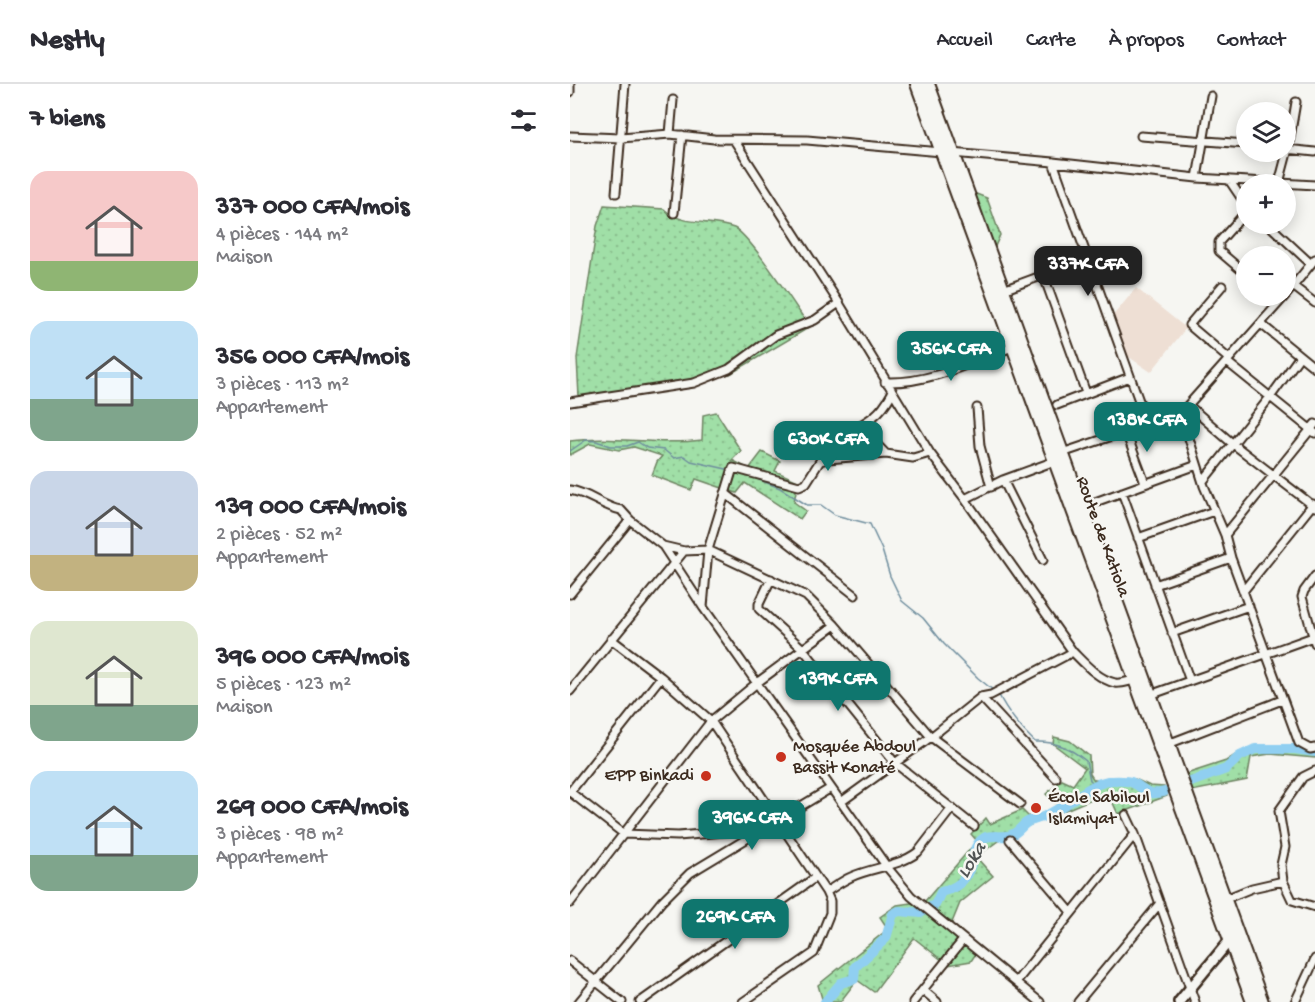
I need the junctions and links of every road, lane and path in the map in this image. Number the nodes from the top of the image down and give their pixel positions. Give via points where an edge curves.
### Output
1 (570, 84) edge
2 (625, 84) edge
3 (917, 84) edge
4 (928, 84) edge
5 (570, 92) edge
6 (1211, 96) dead end
7 (673, 100) dead end
8 (670, 134) junction
9 (682, 135) junction
10 (570, 136) edge
11 (1141, 136) dead end
12 (621, 138) junction
13 (734, 140) junction
14 (1203, 140) junction
15 (1236, 143) edge
16 (1296, 150) edge
17 (1315, 152) edge
18 (947, 153) junction
19 (1053, 162) junction
20 (1197, 178) junction
21 (1229, 180) junction
22 (1236, 180) edge
23 (1296, 184) edge
24 (1315, 185) edge
25 (1236, 190) edge
26 (616, 193) dead end
27 (674, 213) dead end
28 (1236, 224) edge
29 (1280, 234) edge
30 (1087, 259) junction
31 (1313, 261) edge
32 (1236, 265) edge
33 (1043, 274) junction
34 (1296, 282) edge
35 (1222, 286) dead end
36 (1296, 288) edge
37 (1003, 290) junction
38 (839, 303) junction
39 (1315, 303) edge
40 (1276, 306) edge
41 (1261, 324) junction
42 (1012, 347) junction
43 (1300, 356) junction
44 (1228, 360) junction
45 (1315, 368) edge
46 (1130, 377) junction
47 (885, 382) junction
48 (892, 393) junction
49 (1086, 393) junction
50 (1271, 396) junction
51 (570, 402) edge
52 (1057, 405) dead end
53 (1188, 405) junction
54 (978, 408) dead end
55 (1180, 413) junction
56 (1147, 423) junction
57 (859, 426) junction
58 (1314, 429) edge
59 (1125, 430) junction
60 (1233, 444) junction
61 (930, 453) junction
62 (886, 454) junction
63 (1059, 457) junction
64 (820, 461) junction
65 (1197, 465) junction
66 (1273, 475) junction
67 (1003, 480) junction
68 (1203, 481) junction
69 (1145, 483) junction
70 (991, 487) junction
71 (570, 490) edge
72 (1122, 492) junction
73 (725, 493) junction
74 (965, 500) junction
75 (1095, 502) dead end
76 (1314, 505) edge
77 (1214, 511) junction
78 (630, 520) junction
79 (1225, 535) junction
80 (1138, 538) junction
81 (663, 546) junction
82 (708, 550) junction
83 (684, 551) junction
84 (1231, 558) junction
85 (1043, 560) dead end
86 (674, 564) junction
87 (1315, 576) edge
88 (771, 579) junction
89 (1155, 585) junction
90 (1244, 590) junction
91 (570, 594) edge
92 (855, 595) dead end
93 (703, 606) junction
94 (1248, 606) junction
95 (835, 625) junction
96 (1172, 633) junction
97 (611, 639) junction
98 (1314, 640) edge
99 (803, 649) junction
100 (1073, 652) junction
101 (1266, 653) junction
102 (661, 677) junction
103 (1134, 680) junction
104 (1190, 681) junction
105 (758, 682) junction
106 (570, 691) edge
107 (1150, 695) junction
108 (981, 697) junction
109 (1282, 700) junction
110 (711, 721) junction
111 (931, 737) junction
112 (1168, 744) junction
113 (1315, 748) edge
114 (895, 763) junction
115 (1315, 771) edge
116 (1056, 778) dead end
117 (831, 788) junction
118 (570, 792) edge
119 (842, 802) junction
120 (1020, 804) dead end
121 (952, 808) junction
122 (1126, 815) dead end
123 (777, 821) junction
124 (974, 826) dead end
125 (764, 829) junction
126 (624, 834) junction
127 (1135, 834) junction
128 (1010, 840) dead end
129 (887, 867) junction
130 (816, 877) junction
131 (1283, 881) junction
132 (826, 892) junction
133 (1225, 899) junction
134 (570, 903) edge
135 (1160, 903) junction
136 (1315, 907) edge
137 (1071, 912) junction
138 (963, 940) junction
139 (1230, 940) junction
140 (1315, 959) edge
141 (570, 961) edge
142 (595, 981) junction
143 (1016, 982) junction
144 (923, 990) junction
145 (1191, 990) junction
146 (579, 1002) edge
147 (622, 1002) edge
148 (640, 1002) edge
149 (743, 1002) edge
150 (913, 1002) edge
151 (937, 1002) edge
152 (1040, 1002) edge
153 (1078, 1002) edge
154 (1179, 1002) edge
155 (1195, 1002) edge
156 (1253, 1002) edge
157 (1262, 1002) edge
158 (1295, 1002) edge

1 - 5 street
2 - 12 street
3 - 18 highway, Route de Katiola
4 - 18 highway, Route de Katiola
6 - 14 street
7 - 8 street
8 - 9 street
8 - 12 street
9 - 13 street
9 - 27 street
10 - 12 street
11 - 14 street
12 - 26 street
13 - 18 street via 807,140
13 - 38 street
14 - 15 street
14 - 20 street
16 - 17 street
18 - 19 street
18 - 37 highway, Route de Katiola
18 - 42 highway, Route de Katiola
19 - 20 street
19 - 30 street
20 - 21 street
21 - 22 street
21 - 25 street
23 - 24 street
28 - 32 street via 1218,247
29 - 31 street
30 - 33 street
30 - 46 street
31 - 34 street
33 - 37 street
33 - 49 street
35 - 44 street via 1189,325
36 - 39 street
37 - 63 highway, Route de Katiola
38 - 47 street
38 - 51 street via 815,320 776,335 729,369 694,383
40 - 41 street
41 - 43 street
41 - 44 street
42 - 47 street via 925,379
42 - 63 highway, Route de Katiola
43 - 45 street
43 - 50 street
44 - 50 street
44 - 53 street
46 - 49 street
46 - 56 street
47 - 48 street
48 - 57 street via 874,416
48 - 61 street
49 - 52 street
50 - 58 street
50 - 60 street
53 - 55 street
53 - 60 street
54 - 70 street via 980,446
55 - 56 street
55 - 65 street
56 - 59 street
57 - 62 street
57 - 64 street via 825,450
58 - 66 street
59 - 63 street
59 - 69 street
60 - 66 street
60 - 68 street
61 - 62 street via 913,458
61 - 74 street
62 - 64 street
63 - 67 street
63 - 103 highway, Route de Katiola
63 - 107 highway, Route de Katiola
64 - 73 street via 806,483 799,486 735,467
65 - 68 street
65 - 69 street
66 - 76 street
66 - 79 street
67 - 70 street
67 - 85 street
68 - 77 street
69 - 72 street
70 - 74 street
71 - 78 street via 621,510
72 - 75 street
72 - 80 street
73 - 82 street
73 - 92 street
74 - 100 street
76 - 90 street
77 - 79 street
77 - 80 street
78 - 81 street
78 - 91 street
79 - 84 street
80 - 89 street
81 - 83 street
81 - 86 street
82 - 83 street
82 - 88 street
82 - 93 street
83 - 86 street
84 - 89 street
84 - 90 street
86 - 93 street
86 - 97 street
87 - 98 street via 1302,597
88 - 95 street via 806,596
88 - 99 street via 759,609
89 - 96 street
90 - 94 street
93 - 105 street
94 - 96 street
94 - 101 street
95 - 99 street
95 - 111 street
96 - 104 street
97 - 102 street
97 - 106 street
98 - 101 street
99 - 105 street
99 - 114 street
100 - 103 street via 1101,677 1117,683
100 - 108 street
101 - 104 street
101 - 109 street
102 - 110 street
102 - 118 street
103 - 139 highway, Route de Katiola
104 - 107 street
105 - 110 street
105 - 117 street
107 - 112 highway, Route de Katiola
108 - 111 street
108 - 116 street
109 - 112 street
109 - 113 street via 1299,743
110 - 123 street
110 - 126 street
111 - 114 street
111 - 120 street
112 - 133 highway, Route de Katiola
114 - 119 street
114 - 121 street
115 - 131 street via 1303,777 1279,811 1285,847
117 - 119 street
117 - 123 street
118 - 126 street
119 - 129 street
121 - 124 street
121 - 129 street via 918,852
122 - 127 street
123 - 125 street
123 - 130 street
125 - 126 street via 678,836
125 - 142 street via 690,873
126 - 134 street
127 - 135 street
127 - 137 street
128 - 137 street
129 - 132 street via 851,878
129 - 138 street via 911,897
130 - 132 street
130 - 148 street
131 - 133 street
131 - 136 street via 1292,900
132 - 149 street via 830,913 814,953
133 - 157 highway, Route de Katiola
135 - 145 street
135 - 153 street
137 - 143 street
138 - 143 street
138 - 144 street
139 - 145 street
139 - 156 highway, Route de Katiola
140 - 158 street
141 - 142 street
142 - 146 street
142 - 147 street
143 - 152 street
144 - 150 street
144 - 151 street
145 - 154 street
145 - 155 street

